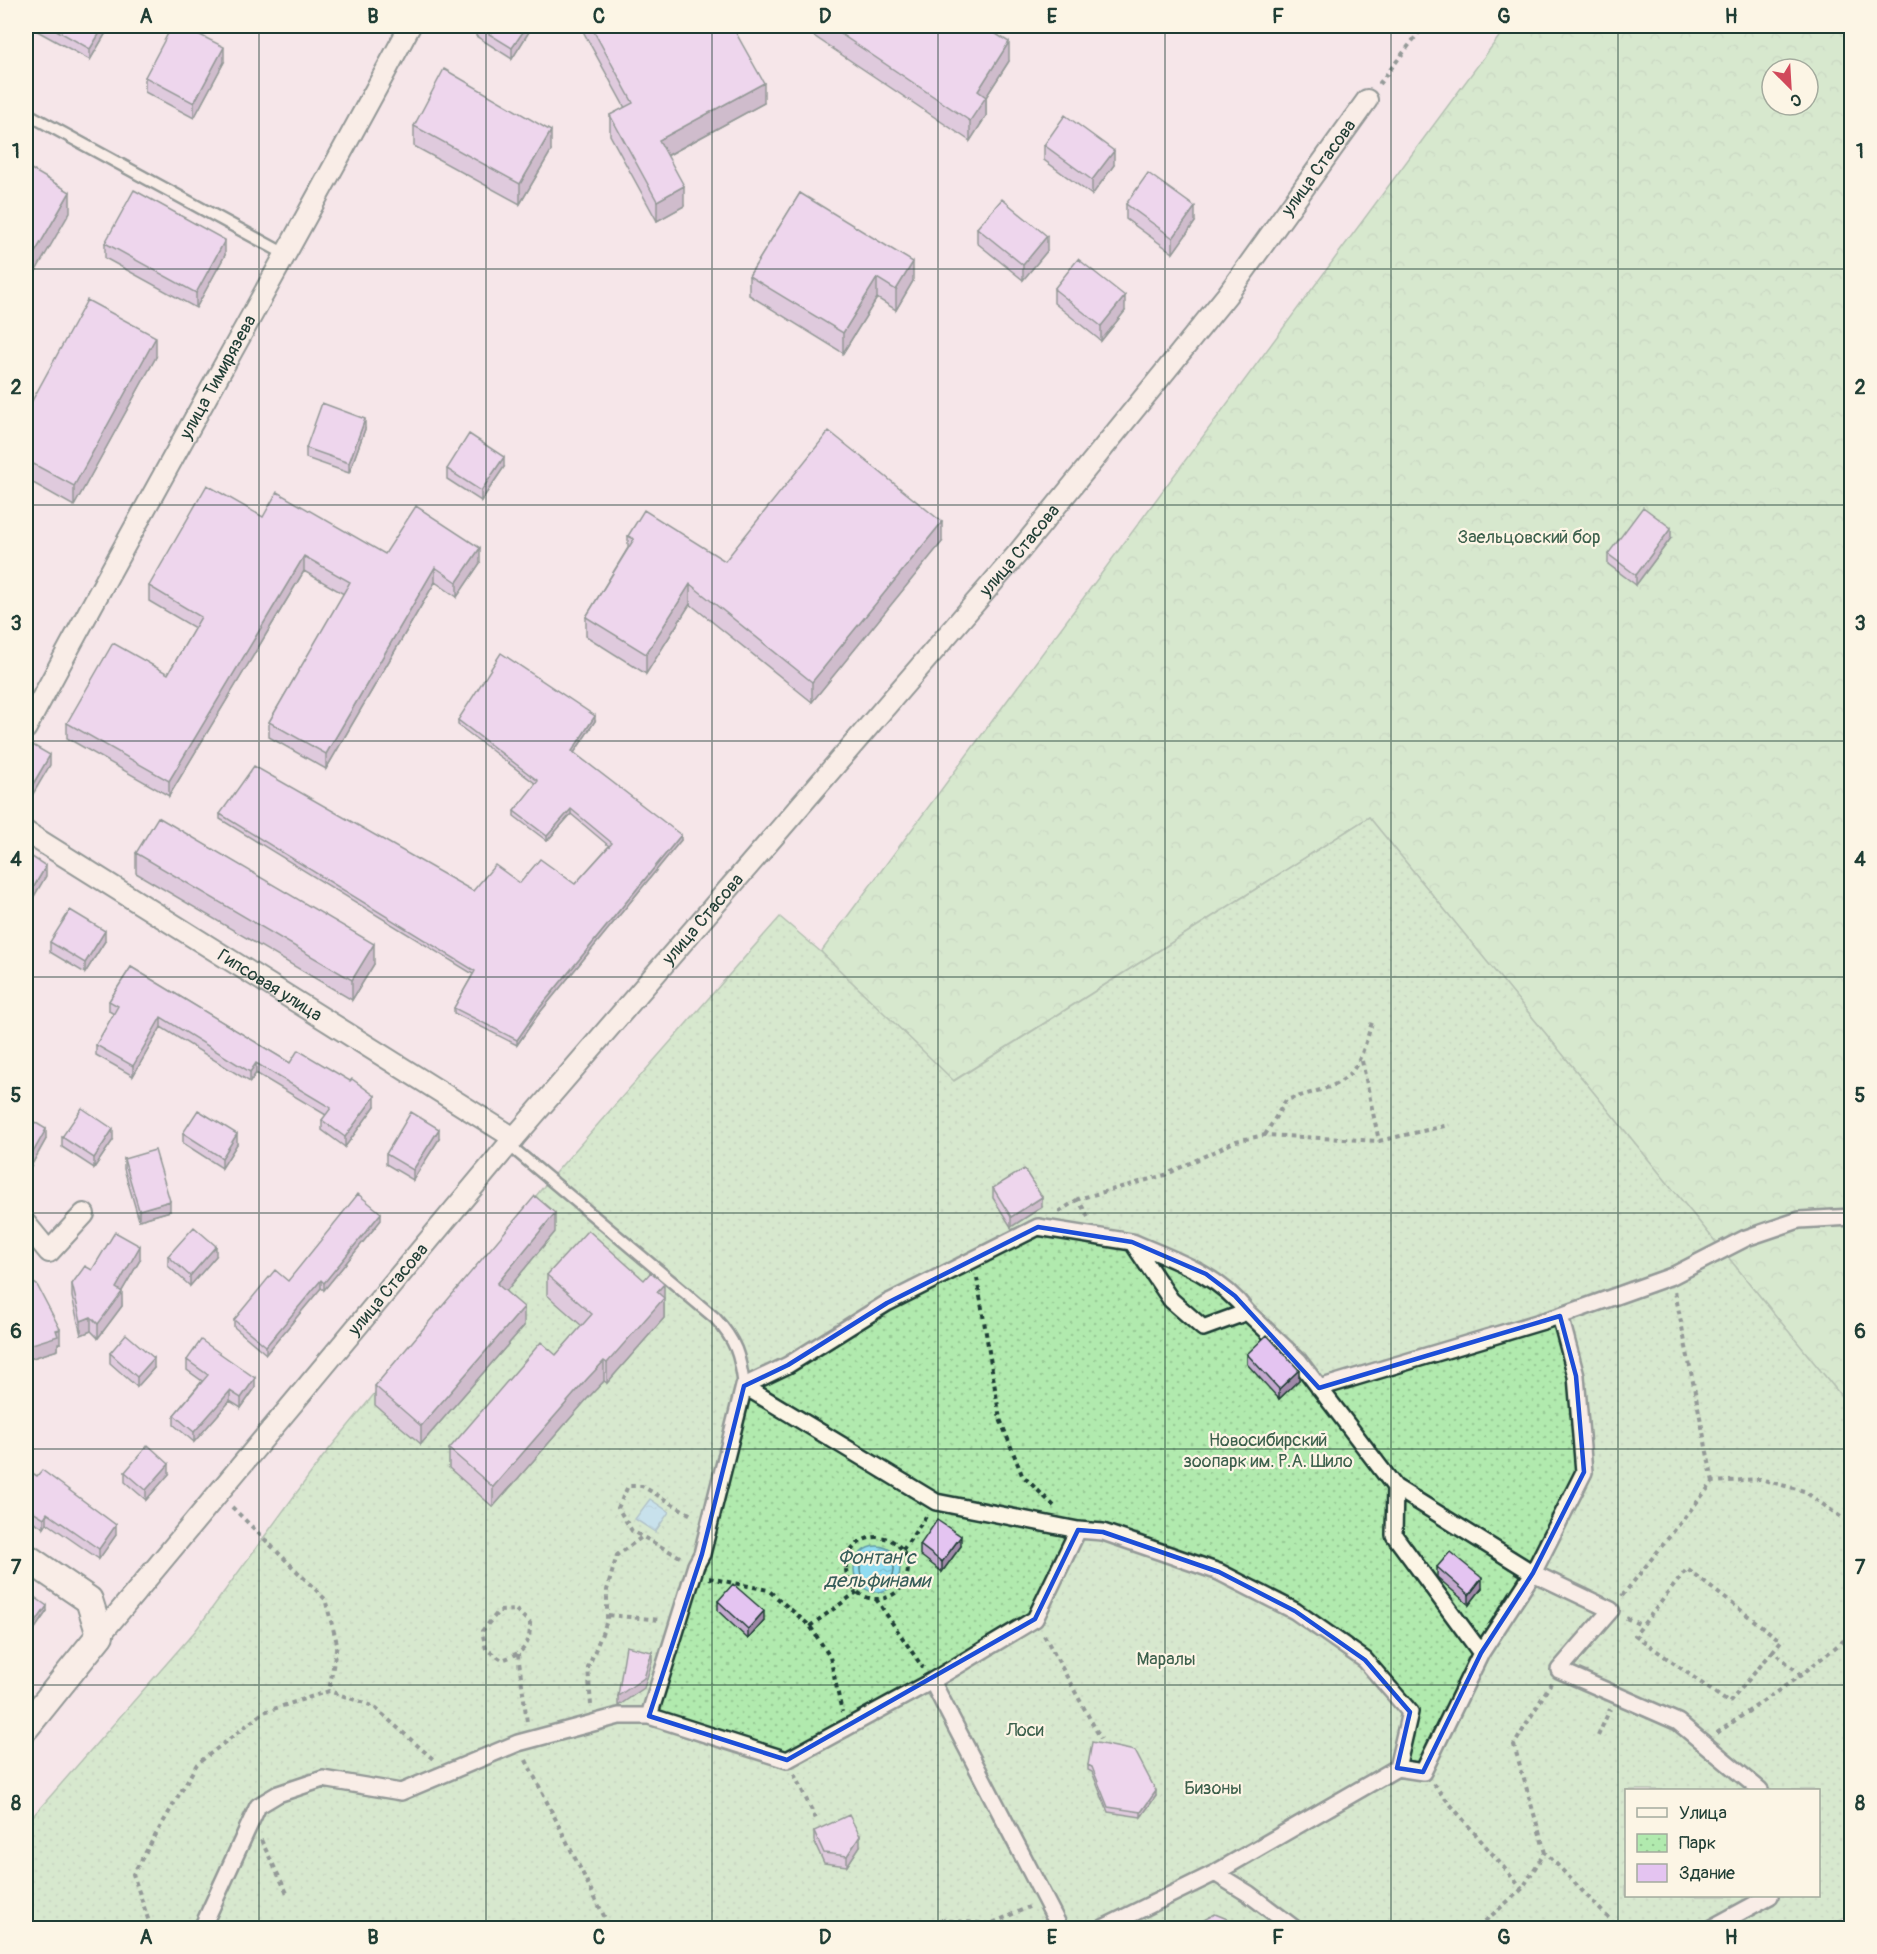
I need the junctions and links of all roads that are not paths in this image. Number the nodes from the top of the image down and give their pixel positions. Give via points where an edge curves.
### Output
1 (410, 26) edge
2 (1367, 100) road end
3 (26, 113) edge
4 (287, 255) junction
5 (26, 728) edge
6 (26, 832) edge
7 (512, 1141) junction
8 (84, 1214) dead end
9 (1851, 1218) edge
10 (26, 1224) edge
11 (1132, 1242) junction
12 (1247, 1312) junction
13 (1560, 1316) junction
14 (744, 1386) junction
15 (1319, 1388) junction
16 (1395, 1487) junction
17 (1077, 1530) junction
18 (26, 1557) edge
19 (1533, 1573) junction
20 (100, 1635) junction
21 (1481, 1653) junction
22 (932, 1681) junction
23 (649, 1716) junction
24 (26, 1727) edge
25 (1397, 1768) junction
26 (1757, 1789) edge
27 (1215, 1873) junction
28 (1768, 1897) edge
29 (202, 1929) edge
30 (1060, 1929) edge
31 (1103, 1929) edge
32 (1294, 1929) edge
33 (1711, 1929) edge

1 - 4 street, улица Тимирязева
2 - 7 street, улица Стасова via 1227,295 1018,553
3 - 4 lane
4 - 5 street, улица Тимирязева via 209,389
6 - 7 street, Гипсовая улица
7 - 14 lane via 715,1318 740,1354
7 - 20 street, улица Стасова
8 - 10 street via 49,1252
9 - 13 street via 1799,1220 1746,1238 1672,1276
11 - 12 street via 1206,1274 1235,1296
11 - 12 street via 1171,1300 1203,1328
11 - 14 street via 1038,1227 886,1303 788,1365
12 - 15 street via 1299,1361
13 - 15 street
13 - 19 street via 1576,1376 1584,1472
14 - 17 street via 936,1502
14 - 23 street via 702,1554
15 - 16 street
16 - 19 street
16 - 21 street via 1394,1535
17 - 22 street via 1035,1619
17 - 25 street via 1103,1532 1219,1572 1294,1611 1365,1660 1410,1712
18 - 20 street via 88,1600
19 - 21 street
19 - 26 street via 1611,1610 1559,1670 1678,1722
20 - 24 street, улица Стасова
21 - 25 street via 1423,1772
22 - 23 street via 787,1760
22 - 30 street
23 - 29 street via 593,1720 524,1742 401,1792 323,1779 278,1794 258,1806
25 - 27 street
27 - 31 street
27 - 32 street via 1250,1894
28 - 33 street

